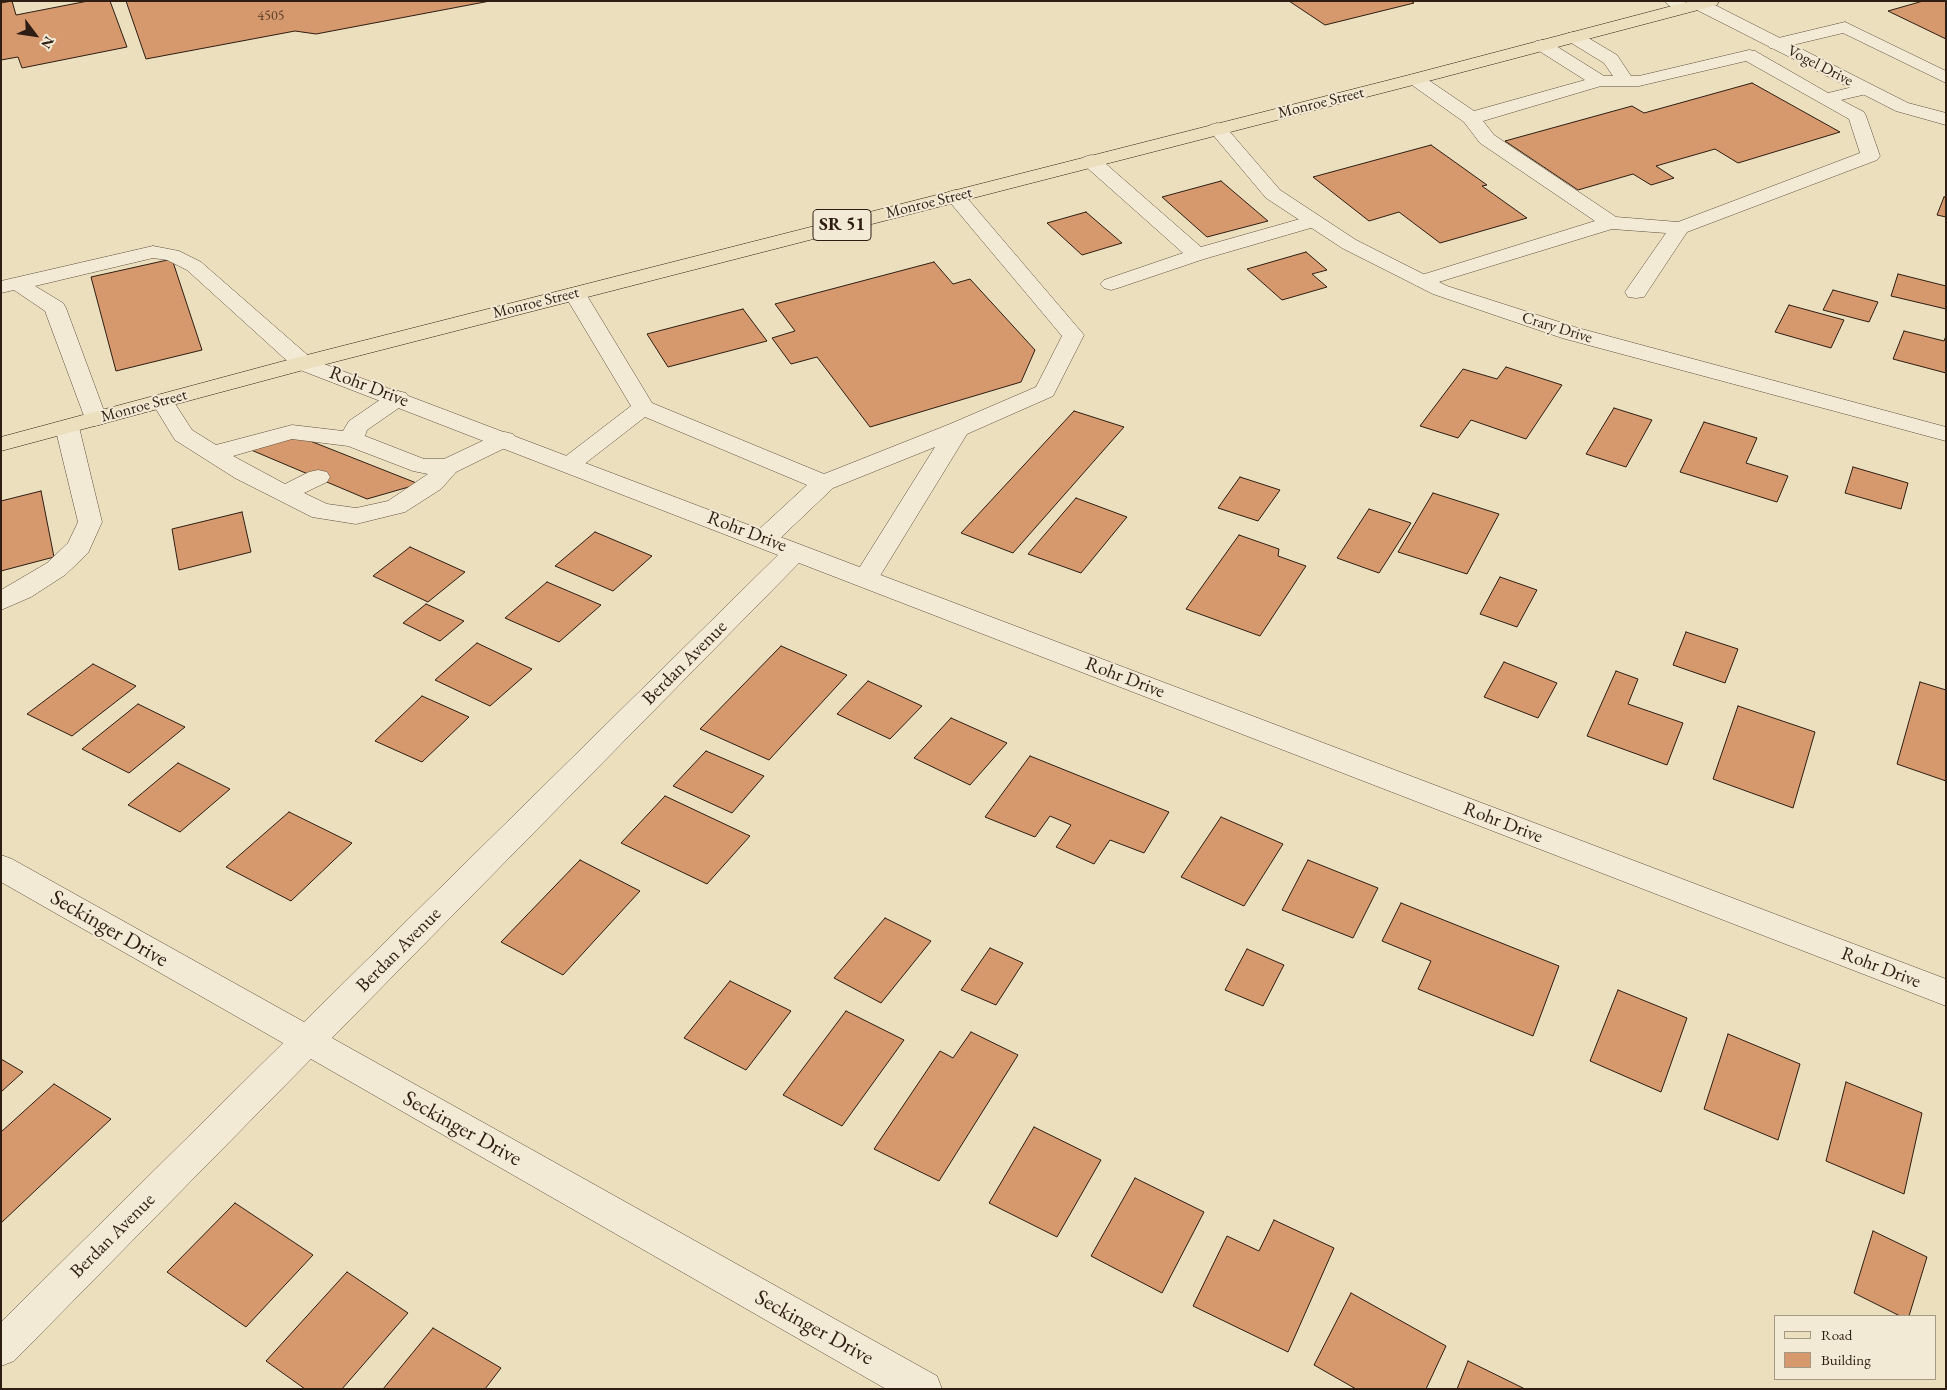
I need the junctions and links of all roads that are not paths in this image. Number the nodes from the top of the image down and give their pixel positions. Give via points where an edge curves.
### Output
1 (1691, 4) edge
2 (1574, 37) junction
3 (1776, 44) junction
4 (1542, 45) junction
5 (1722, 61) junction
6 (1747, 75) dead end
7 (1946, 78) edge
8 (1415, 79) junction
9 (1600, 81) junction
10 (1625, 81) junction
11 (1865, 89) junction
12 (1825, 99) junction
13 (1797, 103) dead end
14 (1471, 118) junction
15 (1946, 118) edge
16 (1217, 129) junction
17 (1864, 140) junction
18 (1091, 161) junction
19 (955, 196) junction
20 (1314, 221) junction
21 (1611, 222) junction
22 (1680, 228) junction
23 (1197, 255) junction
24 (1422, 281) junction
25 (1111, 284) dead end
26 (10, 285) edge
27 (1636, 292) dead end
28 (575, 294) junction
29 (304, 362) junction
30 (398, 398) junction
31 (162, 401) junction
32 (643, 408) junction
33 (95, 419) junction
34 (67, 426) junction
35 (958, 429) junction
36 (1946, 434) edge
37 (505, 439) junction
38 (1, 444) edge
39 (354, 449) junction
40 (214, 454) junction
41 (570, 464) junction
42 (448, 466) junction
43 (318, 477) dead end
44 (824, 483) junction
45 (285, 493) junction
46 (764, 539) junction
47 (796, 551) junction
48 (866, 578) junction
49 (1, 601) edge
50 (1, 867) edge
51 (1946, 993) edge
52 (307, 1042) junction
53 (1, 1348) edge
54 (923, 1389) edge

1 - 2 main road, Monroe Street / SR 51
1 - 3 street, Vogel Drive
2 - 4 main road, Monroe Street / SR 51
2 - 10 street via 1611,59
3 - 7 street via 1845,27
3 - 11 street, Vogel Drive
4 - 8 main road, Monroe Street / SR 51
4 - 9 street
5 - 6 street
5 - 10 street via 1639,81
5 - 12 street via 1749,55
8 - 14 street
8 - 16 main road, Monroe Street / SR 51
9 - 10 street
9 - 14 street
11 - 12 street
11 - 15 street, Vogel Drive via 1902,107
12 - 17 street via 1857,116
13 - 17 street
14 - 21 street via 1487,139
16 - 18 main road, Monroe Street / SR 51
16 - 20 street, Crary Drive via 1273,194
17 - 22 street via 1870,156
18 - 19 main road, Monroe Street / SR 51
18 - 23 street
19 - 28 main road, Monroe Street / SR 51
19 - 35 street via 1072,335 1045,391
20 - 23 street
20 - 24 street, Crary Drive via 1348,244
21 - 22 street
21 - 24 street
22 - 27 street
23 - 25 street
24 - 36 street, Crary Drive via 1440,290 1570,333
26 - 29 street via 153,252 172,255 194,266
26 - 33 street via 55,308
28 - 29 main road, Monroe Street / SR 51
28 - 32 street
29 - 30 street, Rohr Drive
29 - 31 main road, Monroe Street / SR 51
30 - 37 street, Rohr Drive
30 - 39 street via 357,426
31 - 33 main road, Monroe Street / SR 51
31 - 40 street via 182,435
32 - 41 street
32 - 44 street
33 - 34 main road, Monroe Street / SR 51
34 - 38 main road, Monroe Street / SR 51
34 - 49 street via 90,522 79,547 56,568
35 - 44 street
35 - 48 street
37 - 41 street, Rohr Drive
37 - 42 street
39 - 40 street via 292,432
39 - 42 street via 378,450 421,466
40 - 45 street
41 - 46 street, Rohr Drive
42 - 45 street via 432,484 396,507 356,516 321,511
43 - 45 street
44 - 46 street
46 - 47 street, Rohr Drive
47 - 48 street, Rohr Drive
47 - 52 street, Berdan Avenue
48 - 51 street, Rohr Drive
50 - 52 street, Seckinger Drive
52 - 53 street, Berdan Avenue
52 - 54 street, Seckinger Drive

